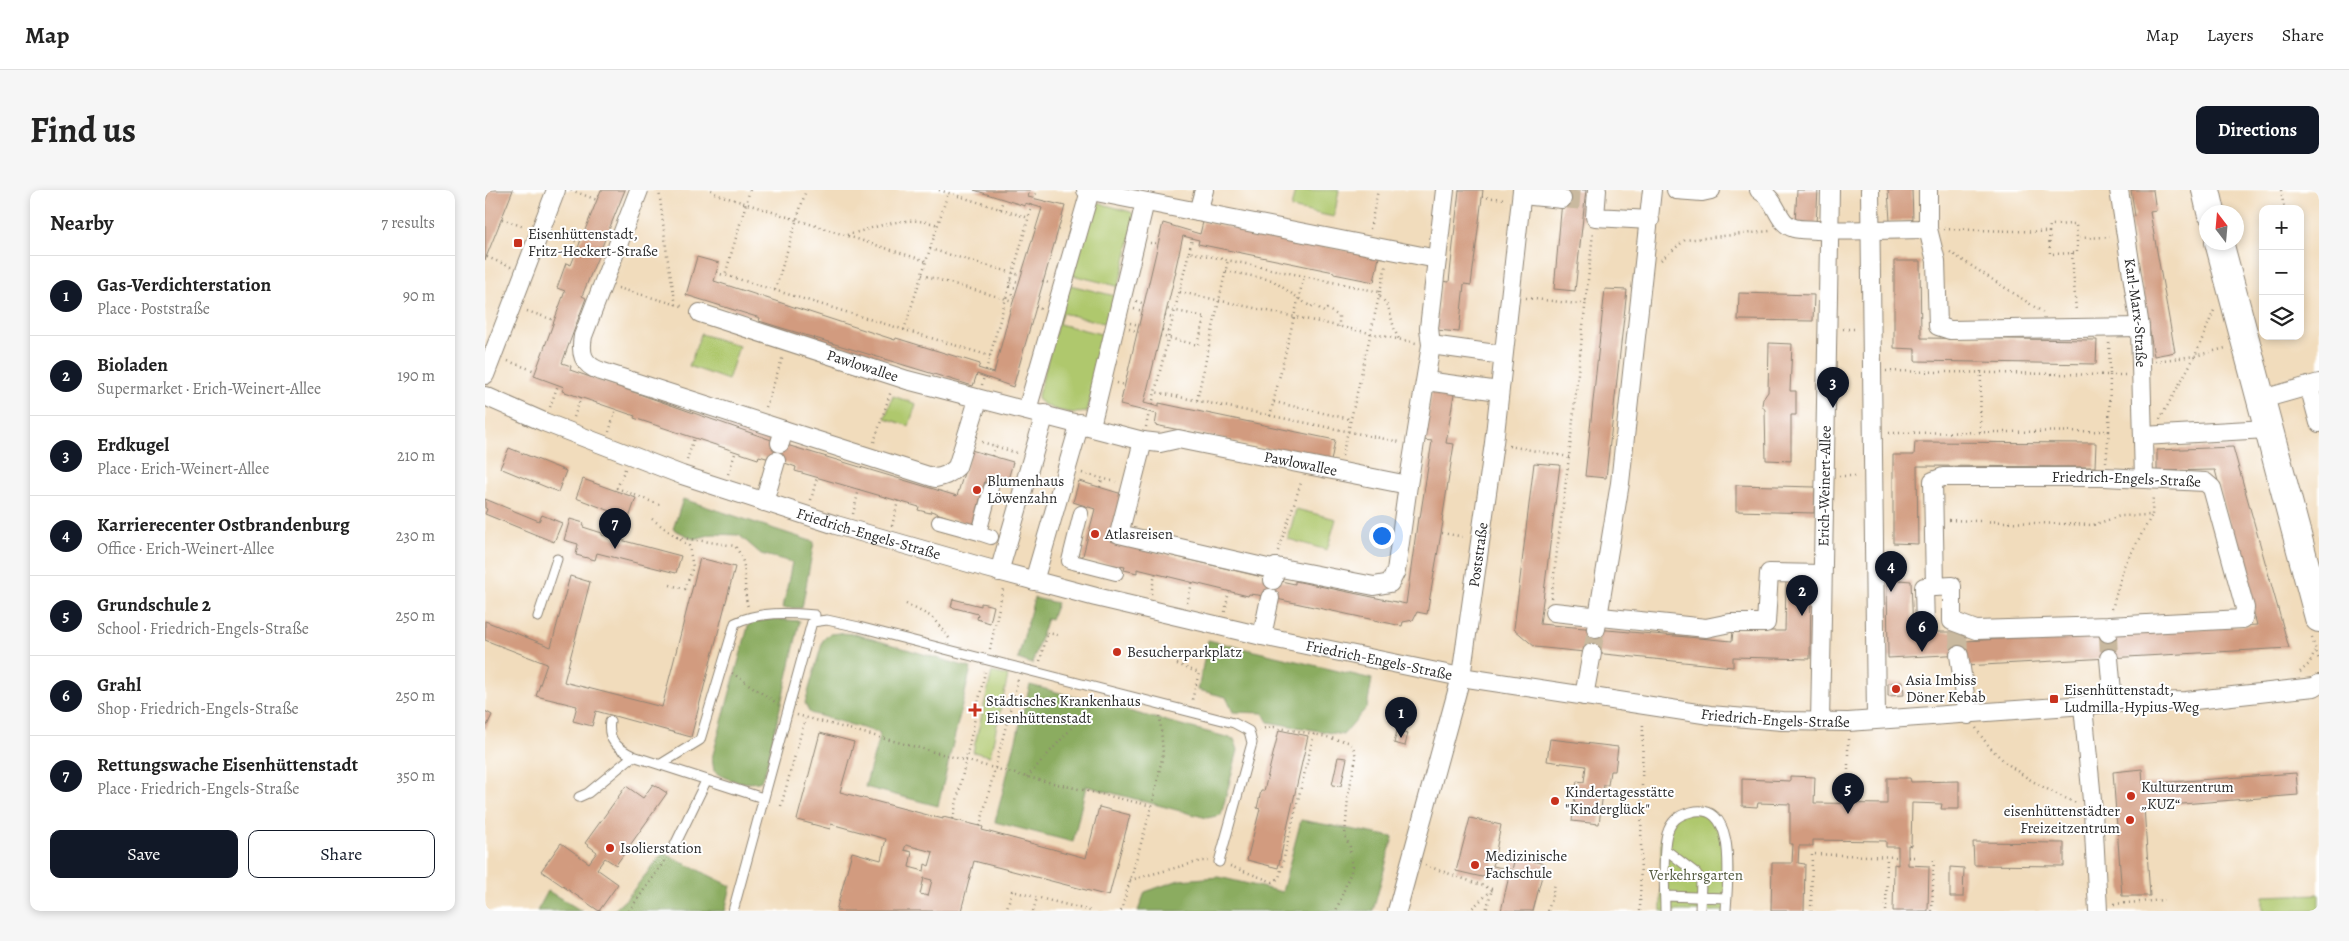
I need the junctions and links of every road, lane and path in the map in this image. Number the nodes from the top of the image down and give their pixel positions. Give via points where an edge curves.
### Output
1 (556, 190) edge
2 (569, 190) edge
3 (639, 190) edge
4 (659, 190) edge
5 (711, 190) edge
6 (750, 190) edge
7 (806, 190) edge
8 (939, 190) edge
9 (961, 190) edge
10 (1037, 190) edge
11 (1204, 190) edge
12 (1378, 190) edge
13 (1445, 190) edge
14 (1652, 190) edge
15 (1676, 190) edge
16 (1711, 190) edge
17 (1759, 190) edge
18 (1829, 190) edge
19 (1870, 190) edge
20 (1928, 190) edge
21 (2119, 190) edge
22 (2206, 190) edge
23 (2281, 190) edge
24 (1096, 191) edge
25 (948, 192) junction
26 (1522, 195) edge
27 (959, 196) junction
28 (1139, 197) edge
29 (1482, 197) dead end
30 (1034, 199) dead end
31 (1562, 199) tunnel mouth
32 (597, 200) dead end
33 (1003, 200) dead end
34 (1593, 202) edge
35 (746, 204) junction
36 (1033, 205) dead end
37 (2209, 205) edge
38 (2283, 205) edge
39 (1000, 209) junction
40 (1198, 212) junction
41 (1029, 218) junction
42 (502, 219) dead end
43 (797, 220) junction
44 (1650, 220) junction
45 (938, 225) junction
46 (1793, 228) junction
47 (1871, 229) junction
48 (1829, 230) junction
49 (541, 232) junction
50 (2049, 232) junction
51 (1929, 234) junction
52 (846, 236) junction
53 (2126, 237) junction
54 (2077, 238) junction
55 (1192, 239) dead end
56 (580, 243) dead end
57 (1367, 245) junction
58 (930, 249) junction
59 (1390, 250) junction
60 (2221, 250) edge
61 (1189, 252) junction
62 (2072, 254) junction
63 (487, 256) dead end
64 (1437, 259) junction
65 (1228, 260) junction
66 (926, 262) junction
67 (1226, 271) junction
68 (525, 273) junction
69 (716, 273) dead end
70 (1013, 273) junction
71 (725, 275) junction
72 (922, 275) junction
73 (1021, 275) dead end
74 (1304, 276) junction
75 (1642, 279) junction
76 (1011, 280) junction
77 (1019, 282) dead end
78 (602, 283) junction
79 (1009, 286) junction
80 (1017, 288) dead end
81 (775, 290) junction
82 (1181, 292) junction
83 (1381, 292) junction
84 (1007, 293) junction
85 (1015, 295) dead end
86 (1380, 297) junction
87 (1511, 297) junction
88 (1006, 299) junction
89 (1299, 299) junction
90 (2218, 299) dead end
91 (1013, 301) dead end
92 (1220, 301) junction
93 (1586, 301) junction
94 (676, 305) junction
95 (511, 306) junction
96 (1167, 309) dead end
97 (1175, 311) junction
98 (700, 313) joint
99 (1165, 316) dead end
100 (1174, 318) junction
101 (1295, 318) junction
102 (554, 320) dead end
103 (1339, 327) junction
104 (2140, 327) junction
105 (2073, 328) junction
106 (2109, 328) junction
107 (1827, 329) junction
108 (1872, 329) junction
109 (904, 330) junction
110 (1162, 330) dead end
111 (1170, 332) junction
112 (1372, 334) junction
113 (1161, 336) dead end
114 (1169, 338) junction
115 (1399, 339) junction
116 (788, 342) junction
117 (1431, 345) junction
118 (2230, 348) dead end
119 (1503, 355) junction
120 (492, 356) junction
121 (989, 356) junction
122 (2195, 356) junction
123 (2141, 369) junction
124 (986, 370) dead end
125 (1873, 371) junction
126 (1981, 371) junction
127 (535, 372) dead end
128 (485, 375) edge
129 (2110, 375) junction
130 (896, 376) junction
131 (1426, 381) junction
132 (558, 385) dead end
133 (2314, 385) edge
134 (1499, 391) junction
135 (1155, 392) junction
136 (485, 396) edge
137 (581, 397) dead end
138 (978, 400) junction
139 (1197, 400) junction
140 (2259, 400) junction
141 (1274, 402) junction
142 (1151, 405) dead end
143 (616, 409) dead end
144 (1027, 410) junction
145 (1045, 414) junction
146 (1270, 416) junction
147 (1351, 419) junction
148 (544, 422) junction
149 (760, 423) junction
150 (2319, 423) edge
151 (1085, 425) junction
152 (2267, 429) junction
153 (2109, 431) junction
154 (569, 432) junction
155 (1347, 432) junction
156 (1980, 432) junction
157 (1873, 433) junction
158 (2143, 436) junction
159 (694, 438) dead end
160 (966, 438) junction
161 (1143, 441) junction
162 (1494, 443) junction
163 (1415, 445) junction
164 (604, 446) junction
165 (995, 446) junction
166 (736, 451) dead end
167 (630, 456) junction
168 (992, 456) dead end
169 (1033, 457) junction
170 (1569, 457) junction
171 (868, 458) junction
172 (776, 460) dead end
173 (1306, 466) junction
174 (1067, 469) junction
175 (1338, 472) junction
176 (682, 475) junction
177 (1824, 476) junction
178 (1873, 476) junction
179 (817, 477) dead end
180 (2105, 477) junction
181 (1102, 478) junction
182 (2149, 478) junction
183 (1409, 485) junction
184 (1132, 486) junction
185 (1100, 487) dead end
186 (724, 488) junction
187 (991, 488) dead end
188 (859, 489) dead end
189 (899, 501) dead end
190 (764, 502) junction
191 (660, 505) dead end
192 (1081, 513) dead end
193 (2152, 515) junction
194 (807, 516) junction
195 (652, 519) dead end
196 (1933, 520) junction
197 (939, 522) dead end
198 (849, 529) junction
199 (1442, 533) dead end
200 (677, 537) junction
201 (1481, 539) junction
202 (889, 540) junction
203 (557, 559) dead end
204 (1274, 572) junction
205 (1116, 573) dead end
206 (1155, 574) dead end
207 (1822, 574) junction
208 (1002, 576) junction
209 (1034, 581) junction
210 (1192, 582) dead end
211 (671, 585) dead end
212 (1935, 587) junction
213 (1229, 591) dead end
214 (1270, 598) dead end
215 (906, 604) dead end
216 (1147, 609) junction
217 (1554, 612) joint
218 (750, 616) junction
219 (815, 616) dead end
220 (538, 617) dead end
221 (1184, 618) junction
222 (2319, 618) edge
223 (1597, 623) junction
224 (1221, 627) junction
225 (1925, 628) dead end
226 (2108, 629) junction
227 (1060, 635) dead end
228 (1262, 636) junction
229 (961, 653) junction
230 (1592, 653) tunnel mouth
231 (1959, 654) tunnel mouth
232 (2109, 658) tunnel mouth
233 (987, 659) junction
234 (1177, 664) dead end
235 (721, 666) junction
236 (1021, 668) junction
237 (1037, 672) junction
238 (1461, 677) junction
239 (2319, 684) edge
240 (1106, 690) junction
241 (1584, 696) junction
242 (2113, 703) junction
243 (1159, 704) junction
244 (1644, 704) junction
245 (2083, 706) junction
246 (787, 710) junction
247 (1189, 711) junction
248 (1968, 714) junction
249 (1876, 718) junction
250 (805, 719) junction
251 (610, 721) dead end
252 (1820, 722) junction
253 (1848, 722) junction
254 (1249, 731) junction
255 (1314, 734) junction
256 (633, 756) junction
257 (967, 760) junction
258 (661, 764) junction
259 (996, 768) junction
260 (1027, 776) junction
261 (706, 781) junction
262 (579, 796) dead end
263 (763, 798) junction
264 (1848, 803) dead end
265 (781, 806) dead end
266 (1152, 806) junction
267 (2093, 811) junction
268 (953, 819) dead end
269 (980, 826) dead end
270 (673, 850) joint
271 (1666, 850) junction
272 (1887, 856) junction
273 (1898, 857) dead end
274 (1907, 857) dead end
275 (1914, 857) dead end
276 (1934, 858) dead end
277 (1410, 860) junction
278 (1219, 862) junction
279 (1130, 880) junction
280 (1555, 884) dead end
281 (1492, 889) junction
282 (1665, 896) junction
283 (1701, 897) junction
284 (1037, 898) junction
285 (1727, 898) junction
286 (2164, 900) dead end
287 (2098, 908) edge
288 (629, 911) edge
289 (733, 911) edge
290 (1007, 911) edge
291 (1033, 911) edge
292 (1091, 911) edge
293 (1121, 911) edge
294 (1336, 911) edge
295 (1397, 911) edge
296 (1469, 911) edge
297 (1486, 911) edge
298 (1548, 911) edge
299 (1640, 911) edge
300 (1665, 911) edge
301 (1701, 911) edge
302 (1727, 911) edge
303 (1811, 911) edge
304 (1886, 911) edge
305 (1932, 911) edge

1 - 49 street
2 - 32 path
3 - 78 street
4 - 94 path
5 - 35 path
6 - 35 path
7 - 43 path
8 - 25 path
9 - 27 path
10 - 30 path
11 - 40 street
12 - 57 path
13 - 64 street
14 - 44 street
15 - 16 street
17 - 46 street via 1767,194 1776,206 1780,220
18 - 48 street, Erich-Weinert-Allee
19 - 47 street
20 - 51 street
21 - 53 street, Karl-Marx-Straße
22 - 37 main road
23 - 38 path
24 - 28 street
24 - 144 street
25 - 27 path
25 - 45 path
26 - 29 path
26 - 31 street
26 - 87 street, Poststraße
27 - 39 path
28 - 40 street
28 - 151 street
33 - 39 path
34 - 44 street
34 - 93 path
35 - 43 path
35 - 71 path
36 - 41 path
39 - 41 path
40 - 57 street
41 - 70 path
42 - 49 path
43 - 52 path
43 - 81 path
44 - 75 street
45 - 52 path via 921,219 903,220
45 - 58 path
46 - 48 street
46 - 75 path via 1685,240
47 - 48 street
47 - 51 street
47 - 108 street
48 - 107 street, Erich-Weinert-Allee
49 - 56 path
49 - 68 street
50 - 51 path
50 - 54 path via 2050,225 2076,224
50 - 62 path via 2050,254
51 - 105 path
51 - 105 street via 1936,261 1938,326 1950,330
52 - 66 path
53 - 54 path
53 - 104 street, Karl-Marx-Straße
54 - 62 path via 2077,253
55 - 61 path
57 - 59 street
58 - 66 path
58 - 70 path
59 - 64 street
59 - 83 path
60 - 140 main road
61 - 65 path
61 - 82 path
62 - 105 path
63 - 68 path
64 - 117 street via 1429,328
65 - 67 path
65 - 74 path
66 - 72 path
67 - 89 path via 1272,280
67 - 92 path
68 - 95 street
69 - 71 path
70 - 73 path
70 - 76 path
71 - 81 path
72 - 88 path
72 - 109 path
74 - 83 path
74 - 89 path
75 - 223 street via 1620,483
76 - 77 path
76 - 79 path
78 - 94 path
78 - 149 street via 581,347 582,358 589,367
79 - 80 path
79 - 84 path
81 - 109 path
82 - 92 path
82 - 97 path
83 - 86 path
84 - 85 path
84 - 88 path
86 - 112 path
86 - 115 path via 1387,303 1391,326
87 - 93 path via 1578,304
87 - 119 street, Poststraße
88 - 91 path
88 - 121 path
89 - 101 path
89 - 103 path via 1311,307 1314,304 1324,312 1327,309 1339,316
90 - 122 path
92 - 101 path
92 - 139 path
93 - 170 path
94 - 98 path
95 - 102 path
95 - 120 street
96 - 97 path
97 - 100 path
97 - 114 path via 1205,317 1198,345
98 - 116 street, Pawlowallee
99 - 100 path
100 - 111 path
101 - 103 path
101 - 141 path
103 - 112 path
104 - 106 street
104 - 123 street, Karl-Marx-Straße
105 - 106 street
106 - 129 path
107 - 108 path
107 - 177 street, Erich-Weinert-Allee
108 - 125 street
109 - 121 path
110 - 111 path
111 - 114 path
112 - 115 path
112 - 147 path
113 - 114 path
114 - 135 path
115 - 117 path
116 - 130 street, Pawlowallee
116 - 149 path
117 - 119 street
117 - 131 street
118 - 122 path
119 - 134 street, Poststraße
120 - 127 path
120 - 128 street
121 - 124 path
122 - 123 path
122 - 158 path via 2159,420
123 - 129 path
123 - 158 street, Karl-Marx-Straße
125 - 126 path
125 - 157 street
126 - 129 path
126 - 156 path
129 - 153 path
130 - 138 street, Pawlowallee
130 - 171 path
131 - 134 street
131 - 163 street
132 - 148 path
133 - 140 street
133 - 150 street
134 - 162 street, Poststraße
135 - 139 path
135 - 142 path
136 - 148 street, Friedrich-Engels-Straße
137 - 154 path
138 - 144 street, Pawlowallee via 992,400
138 - 160 street
139 - 146 path
140 - 152 main road
141 - 146 path
141 - 147 path
143 - 164 path
144 - 145 street, Pawlowallee
145 - 151 street, Pawlowallee
145 - 169 street
146 - 155 path
147 - 155 path
148 - 154 street, Friedrich-Engels-Straße
149 - 171 street via 782,437
151 - 161 street, Pawlowallee
151 - 174 street
152 - 158 street
152 - 222 main road
153 - 156 path
153 - 180 path
154 - 164 street, Friedrich-Engels-Straße
155 - 163 path
155 - 175 path
156 - 157 path
157 - 178 street
158 - 182 street, Karl-Marx-Straße
159 - 176 path
160 - 165 path
160 - 171 street via 957,467 941,477
161 - 173 street, Pawlowallee via 1160,443 1178,439
161 - 184 street
162 - 170 path
162 - 201 street, Poststraße
163 - 183 street
164 - 167 street, Friedrich-Engels-Straße
165 - 168 path
165 - 169 path
166 - 186 path
167 - 176 street, Friedrich-Engels-Straße
167 - 191 path via 617,488
169 - 208 street
170 - 217 path via 1549,605
172 - 190 street
173 - 175 street, Pawlowallee
173 - 204 path
174 - 181 path
174 - 209 street
175 - 183 street, Pawlowallee
176 - 186 street, Friedrich-Engels-Straße
177 - 178 path
177 - 207 street, Erich-Weinert-Allee
178 - 249 street
179 - 194 path
180 - 182 street, Friedrich-Engels-Straße
180 - 196 street, Friedrich-Engels-Straße via 1943,476 1933,481
181 - 184 path
181 - 185 path
182 - 193 path
182 - 226 street, Friedrich-Engels-Straße via 2205,482 2212,488 2245,608 2243,619
183 - 204 street via 1395,578 1390,583 1374,586
184 - 204 street via 1119,534
186 - 190 street, Friedrich-Engels-Straße
187 - 197 street via 985,535
188 - 198 path
189 - 202 path
190 - 194 street, Friedrich-Engels-Straße
192 - 205 street via 1069,561
193 - 196 path via 2120,516 2093,525
193 - 226 path via 2124,566
194 - 198 street, Friedrich-Engels-Straße
195 - 200 path
196 - 212 street, Friedrich-Engels-Straße
198 - 202 street, Friedrich-Engels-Straße
199 - 201 path
200 - 211 path via 689,546 693,567 685,589
200 - 218 path via 735,546 746,568 745,596
201 - 238 street, Poststraße
202 - 208 street, Friedrich-Engels-Straße
203 - 220 lane
206 - 216 path
207 - 223 street via 1769,573 1766,623 1731,623 1706,628
207 - 252 street, Erich-Weinert-Allee
208 - 209 street, Friedrich-Engels-Straße
208 - 233 path
209 - 216 street, Friedrich-Engels-Straße
210 - 221 path
212 - 225 street via 1924,587
212 - 226 street, Friedrich-Engels-Straße via 1952,586 1952,621 1958,627 1976,630
213 - 224 path
214 - 228 street
215 - 229 path via 932,617
216 - 221 street, Friedrich-Engels-Straße
217 - 223 street
218 - 219 lane via 787,613
218 - 235 lane via 735,623
221 - 224 street, Friedrich-Engels-Straße
224 - 228 street, Friedrich-Engels-Straße
227 - 237 path via 1045,633
228 - 238 street, Friedrich-Engels-Straße
229 - 233 lane
229 - 246 lane via 840,622 812,622
230 - 241 street
231 - 248 street
232 - 242 street
233 - 236 lane
233 - 257 path
234 - 247 path via 1199,673
235 - 246 path
235 - 258 lane via 700,740
236 - 237 lane
236 - 259 path
237 - 240 lane
238 - 241 street, Friedrich-Engels-Straße
238 - 277 street, Poststraße
239 - 242 street, Friedrich-Engels-Straße via 2187,701
240 - 243 lane
240 - 260 path
241 - 244 street, Friedrich-Engels-Straße
242 - 245 street, Friedrich-Engels-Straße
243 - 247 lane
243 - 266 path via 1163,754
244 - 252 street, Friedrich-Engels-Straße via 1710,715
244 - 299 path
245 - 248 street, Friedrich-Engels-Straße
245 - 267 street
246 - 250 path
246 - 263 lane
247 - 254 lane via 1234,723
248 - 249 street, Friedrich-Engels-Straße
248 - 267 path via 1987,746 2010,766 2049,790
249 - 253 street, Friedrich-Engels-Straße
250 - 257 path
250 - 265 path
251 - 256 lane via 609,731 616,747
252 - 253 street, Friedrich-Engels-Straße
253 - 264 path
254 - 255 path via 1274,727
254 - 278 lane via 1252,744
255 - 278 path via 1279,878 1273,882
255 - 294 path via 1348,742 1354,748 1356,758 1348,796 1345,836 1351,848 1352,869
256 - 258 lane
256 - 262 lane via 589,793
257 - 259 path
257 - 268 path
258 - 261 lane
259 - 260 path
259 - 269 path
260 - 266 path
261 - 263 lane
261 - 270 lane
263 - 289 lane
266 - 279 path
267 - 287 street
270 - 288 path
271 - 282 lane
271 - 283 lane via 1697,873 1701,880
271 - 285 lane via 1670,826 1682,814 1698,810 1714,817 1727,839
272 - 273 path
272 - 303 path via 1812,854
272 - 304 path
274 - 275 path
276 - 305 path
277 - 281 path
277 - 295 street, Poststraße
278 - 279 path via 1201,861
279 - 293 path
280 - 298 path
281 - 296 path
281 - 297 path
282 - 283 lane
282 - 300 lane
283 - 285 lane
283 - 301 lane
284 - 290 path via 1012,891
284 - 291 path
284 - 292 path
285 - 302 lane
286 - 287 path

